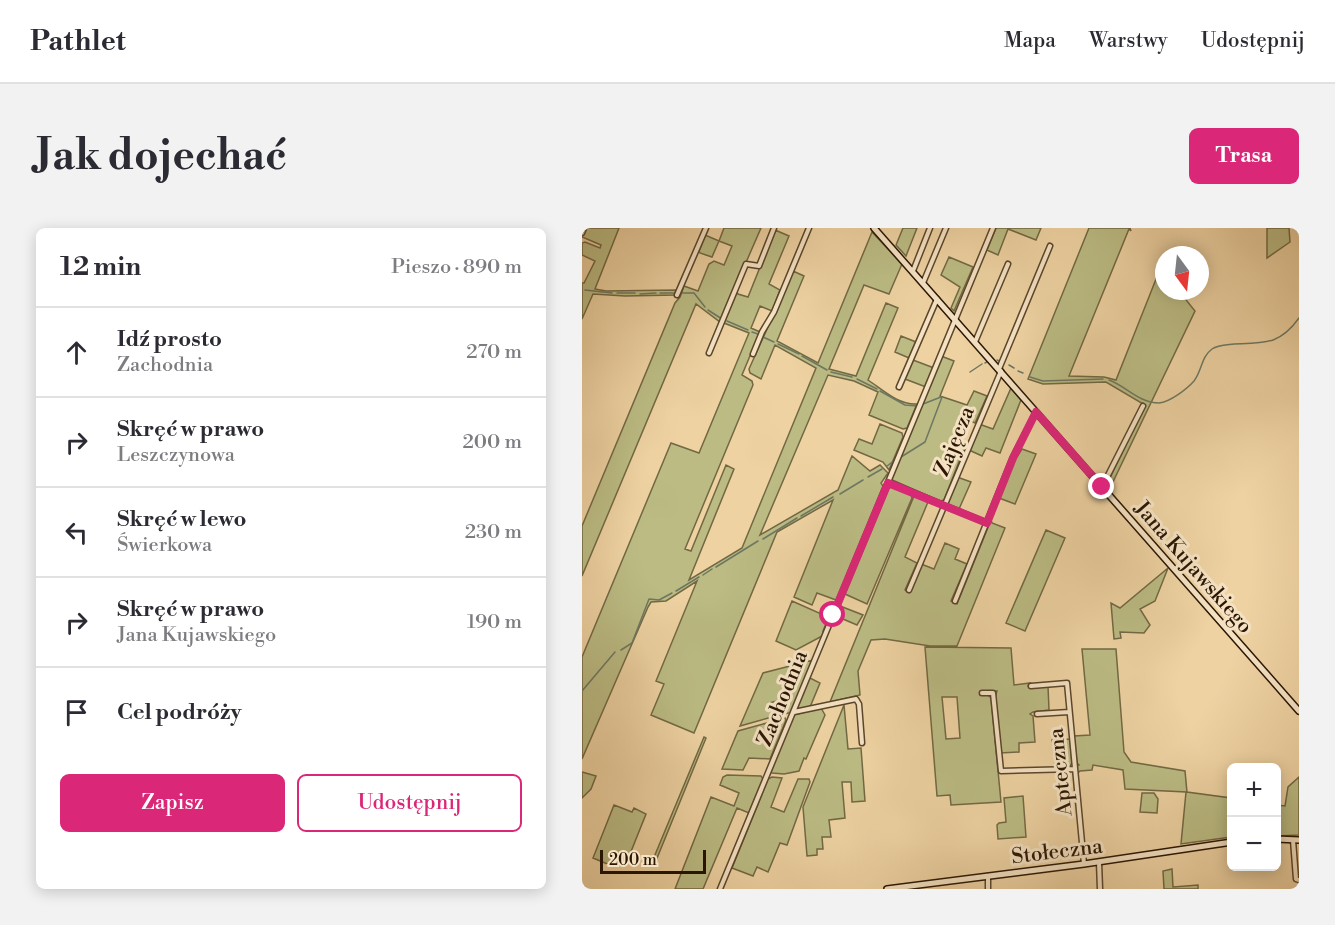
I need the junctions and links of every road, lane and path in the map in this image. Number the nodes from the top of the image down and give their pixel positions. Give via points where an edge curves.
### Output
1 (584, 228) edge
2 (706, 228) edge
3 (774, 228) edge
4 (809, 228) edge
5 (874, 228) edge
6 (930, 228) edge
7 (946, 228) edge
8 (993, 228) edge
9 (582, 233) edge
10 (1050, 246) dead end
11 (1008, 264) dead end
12 (913, 271) junction
13 (923, 283) junction
14 (677, 295) dead end
15 (937, 299) junction
16 (955, 319) junction
17 (975, 342) junction
18 (709, 353) dead end
19 (753, 354) dead end
20 (1000, 370) junction
21 (899, 387) dead end
22 (1143, 406) dead end
23 (1036, 412) junction
24 (888, 483) junction
25 (1102, 487) junction
26 (944, 506) junction
27 (987, 523) junction
28 (909, 590) dead end
29 (955, 601) dead end
30 (1031, 686) dead end
31 (982, 693) dead end
32 (1299, 711) edge
33 (793, 712) junction
34 (1069, 712) junction
35 (1037, 714) dead end
36 (862, 743) dead end
37 (1075, 769) junction
38 (1281, 839) edge
39 (1296, 840) edge
40 (1227, 843) edge
41 (1099, 862) junction
42 (1084, 864) junction
43 (988, 876) junction
44 (1299, 880) edge
45 (720, 889) edge
46 (887, 889) edge
47 (988, 889) edge
48 (1100, 889) edge

1 - 9 street
2 - 14 street
3 - 18 street via 759,266 746,264
4 - 19 street
5 - 12 main road, Jana Kujawskiego
6 - 12 street
7 - 13 street
8 - 16 street, Zachodnia
10 - 20 street, Zajęcza
11 - 17 street
12 - 13 main road, Jana Kujawskiego
13 - 15 main road, Jana Kujawskiego
15 - 16 main road, Jana Kujawskiego
15 - 21 street
16 - 17 main road, Jana Kujawskiego
16 - 24 street, Zachodnia
17 - 20 main road, Jana Kujawskiego
20 - 23 main road, Jana Kujawskiego
20 - 26 street, Zajęcza
22 - 25 street
23 - 25 main road, Jana Kujawskiego
23 - 27 street
24 - 26 street
24 - 33 street, Zachodnia
25 - 32 main road, Jana Kujawskiego
26 - 27 street
26 - 28 street, Zajęcza
27 - 29 street
30 - 34 street, Apteczna via 1067,683
31 - 37 street via 993,693 1001,771
33 - 36 street via 858,700
33 - 45 street, Zachodnia
34 - 35 street, Apteczna
34 - 37 street, Apteczna
37 - 42 street, Apteczna
38 - 39 main road
39 - 44 street
40 - 41 main road, Stołeczna
41 - 42 main road, Stołeczna
41 - 48 street
42 - 43 main road, Stołeczna
43 - 46 main road, Stołeczna
43 - 47 street

